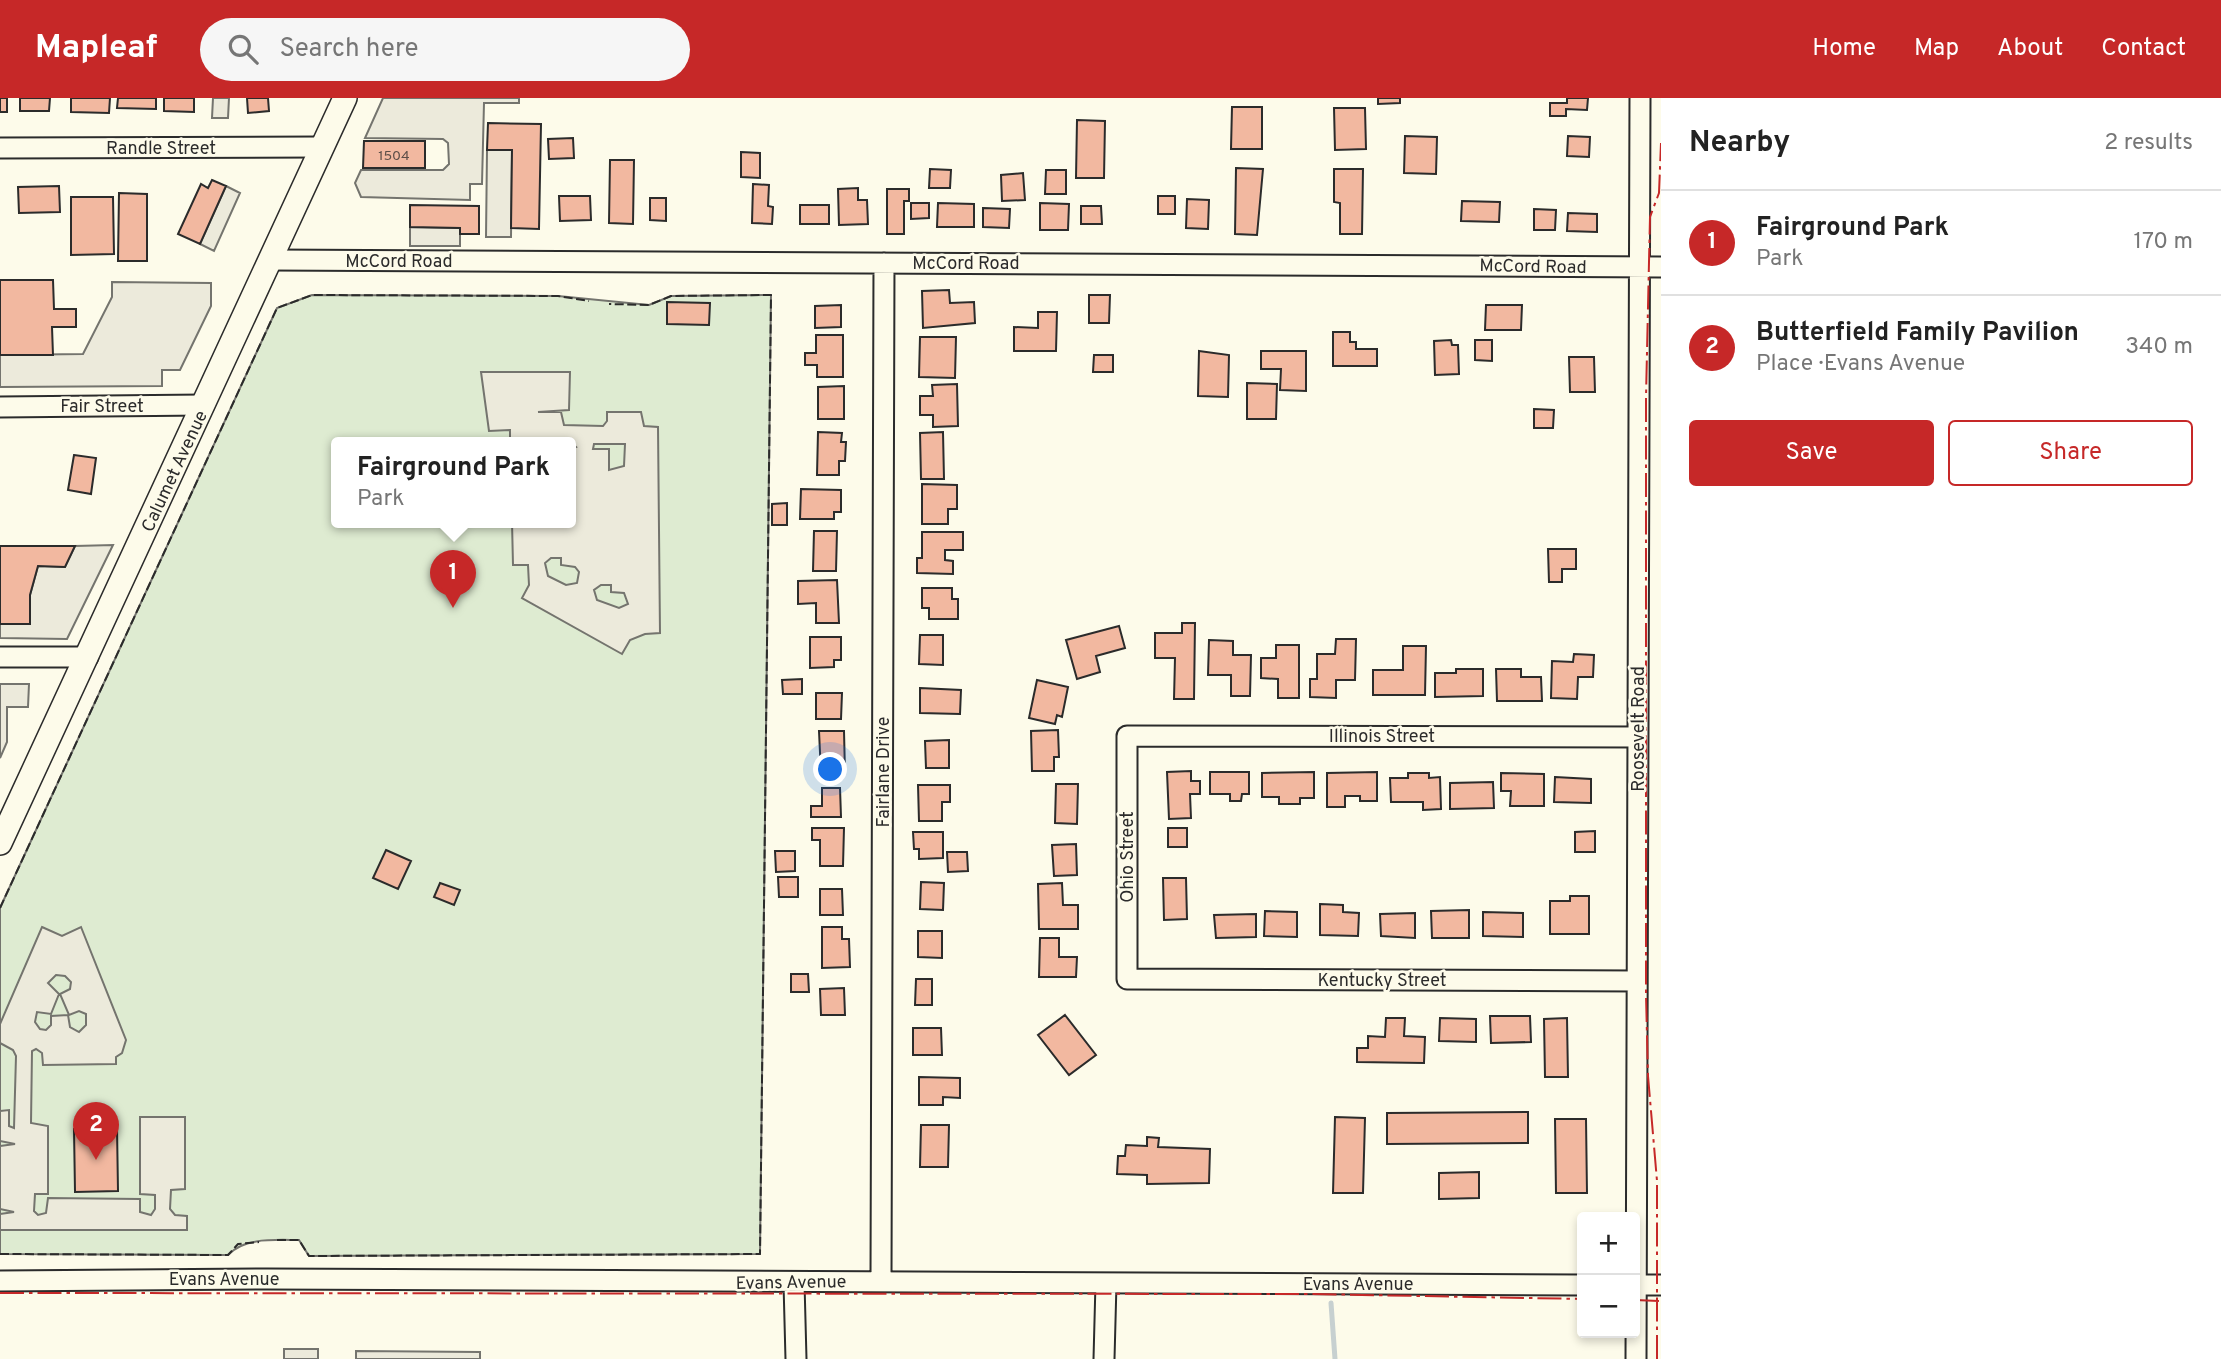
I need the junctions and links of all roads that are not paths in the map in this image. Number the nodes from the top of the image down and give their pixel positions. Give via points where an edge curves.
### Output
1 (345, 98) edge
2 (1640, 98) edge
3 (321, 147) junction
4 (0, 148) edge
5 (271, 260) junction
6 (884, 263) junction
7 (1661, 267) edge
8 (1639, 268) junction
9 (204, 405) junction
10 (0, 407) edge
11 (0, 657) edge
12 (88, 657) junction
13 (1127, 736) joint
14 (1638, 737) junction
15 (0, 843) edge
16 (1127, 979) joint
17 (1637, 981) junction
18 (1635, 1275) edge
19 (0, 1281) edge
20 (881, 1281) junction
21 (794, 1283) junction
22 (1106, 1283) junction
23 (1577, 1285) edge
24 (1640, 1285) edge
25 (1661, 1285) edge
26 (1636, 1338) edge
27 (796, 1359) edge
28 (1104, 1359) edge
29 (1636, 1359) edge

1 - 3 main road, Calumet Avenue
2 - 8 street, Roosevelt Road
3 - 4 street, Randle Street
3 - 5 main road, Calumet Avenue
5 - 6 street, McCord Road
5 - 9 main road, Calumet Avenue
6 - 8 street, McCord Road
6 - 20 street, Fairlane Drive
7 - 8 street, McCord Road
8 - 14 street, Roosevelt Road
9 - 10 street, Fair Street
9 - 12 main road, Calumet Avenue
11 - 12 street
12 - 15 main road, Calumet Avenue
13 - 14 street, Illinois Street
13 - 16 street, Ohio Street
14 - 17 street, Roosevelt Road
16 - 17 street, Kentucky Street
17 - 18 street, Roosevelt Road
19 - 21 street, Evans Avenue
20 - 21 street, Evans Avenue
20 - 22 street, Evans Avenue
21 - 27 street
22 - 23 street, Evans Avenue
22 - 28 street
24 - 25 street
26 - 29 street, Roosevelt Road

